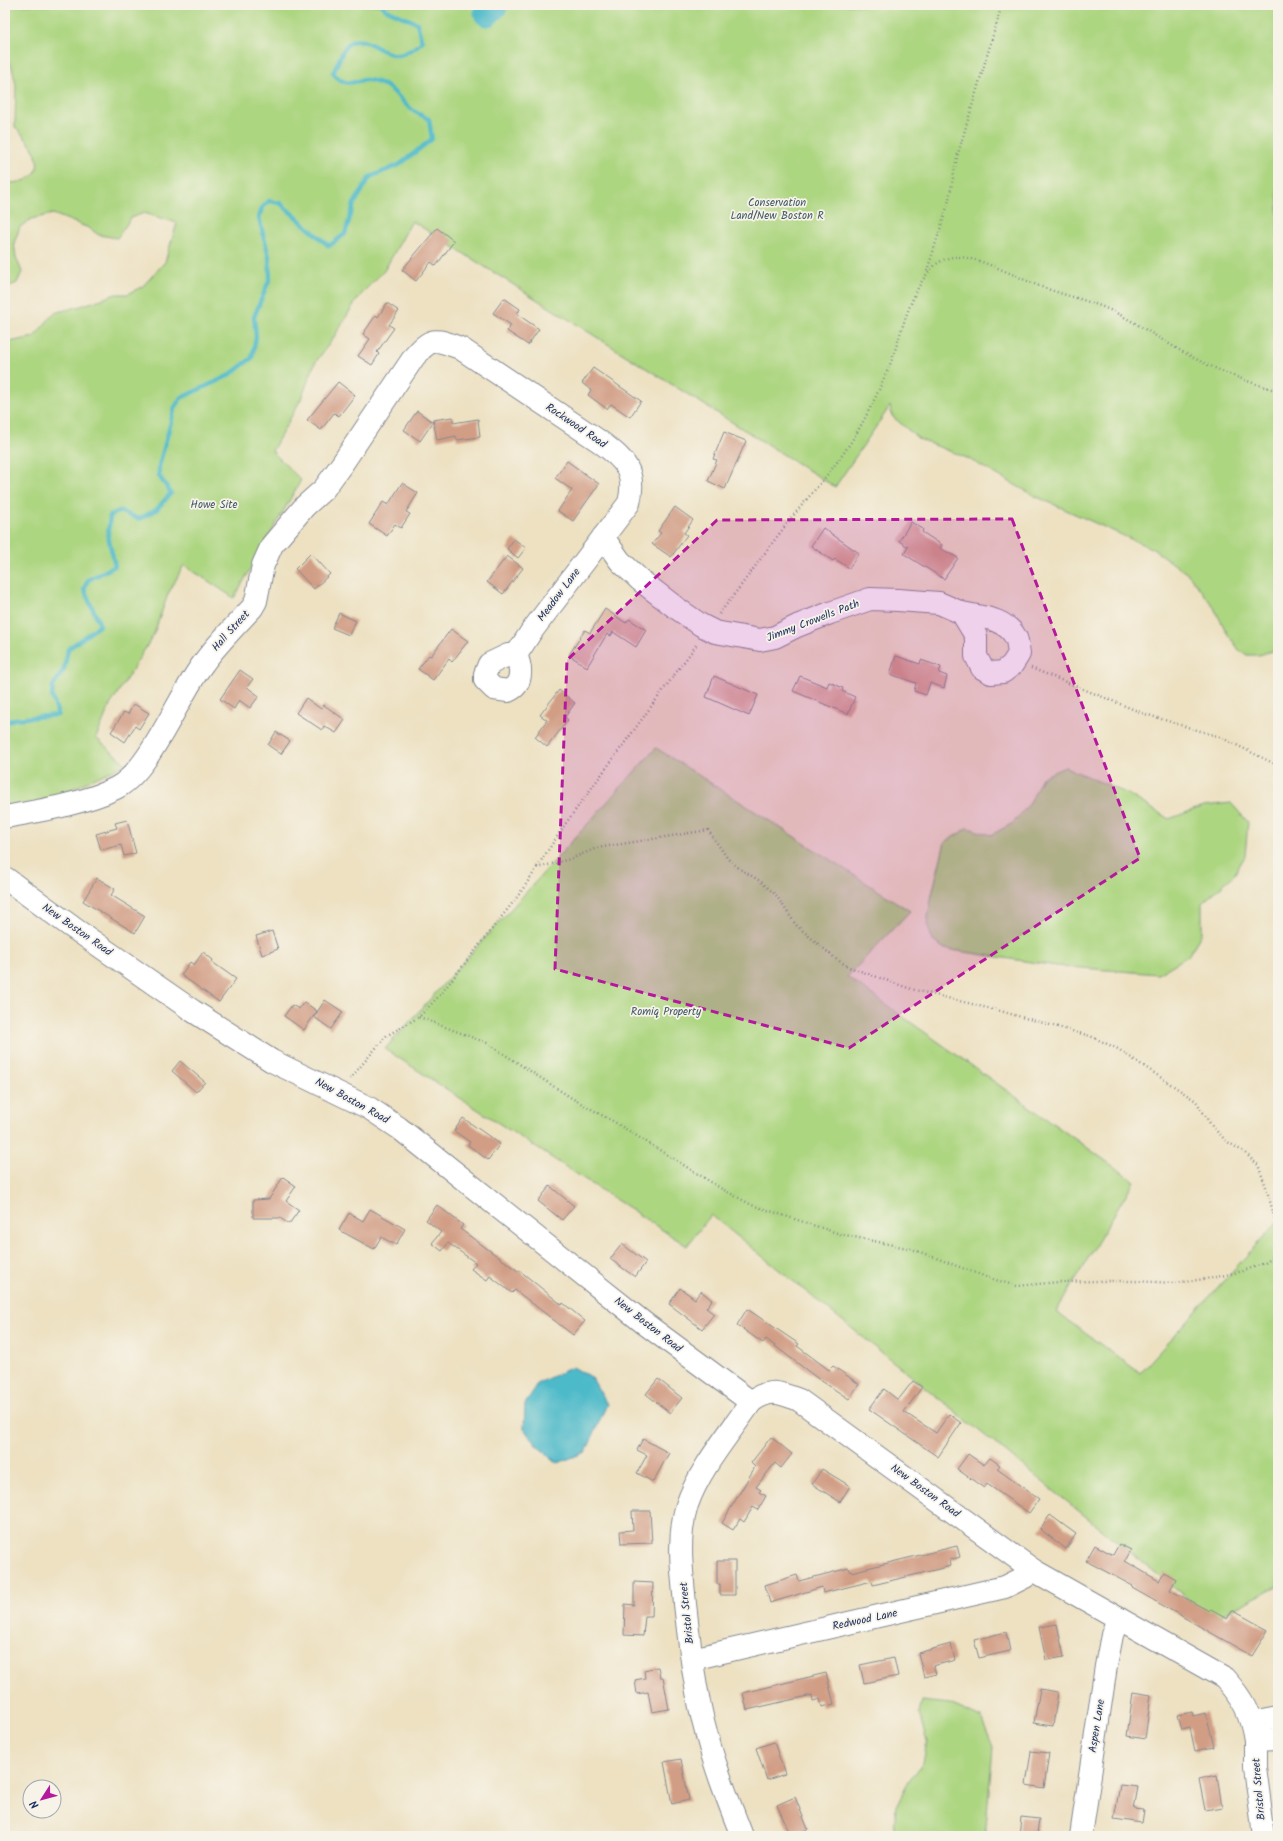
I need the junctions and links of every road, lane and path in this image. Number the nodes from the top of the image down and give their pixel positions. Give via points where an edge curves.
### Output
1 (1002, 5) edge
2 (927, 271) junction
3 (454, 346) joint
4 (1278, 391) edge
5 (603, 537) junction
6 (962, 613) junction
7 (707, 628) junction
8 (516, 655) dead end
9 (1015, 661) junction
10 (1278, 769) edge
11 (5, 817) edge
12 (537, 868) junction
13 (5, 878) edge
14 (419, 1017) junction
15 (340, 1093) junction
16 (1278, 1230) edge
17 (1278, 1254) edge
18 (751, 1402) junction
19 (1033, 1570) junction
20 (1118, 1618) junction
21 (692, 1659) junction
22 (1278, 1717) edge
23 (1254, 1732) junction
24 (1278, 1740) edge
25 (742, 1836) edge
26 (1081, 1836) edge
27 (1264, 1836) edge

1 - 2 path via 957,157 948,204
2 - 4 path via 938,261 954,256 970,259 1035,285 1103,307 1222,372
2 - 7 path via 918,286 875,400 848,448
3 - 5 street, Rockwood Road via 599,441 624,462 632,477 629,503
3 - 11 street, Hall Street via 438,339 424,345 328,482 272,545 263,565 256,601 252,608 202,664 140,768 110,790 71,803
5 - 7 street, Jimmy Crowells Path via 620,561 640,580
5 - 8 street, Meadow Lane
6 - 7 street, Jimmy Crowells Path via 940,603 870,599 823,615 775,637 760,640 714,632
6 - 9 street, Jimmy Crowells Path via 991,619 1008,627 1018,646 1019,654
6 - 9 street via 976,636 976,656 982,668 991,673 1003,672
7 - 12 path via 566,823
9 - 10 path via 1145,714 1220,737 1273,763
12 - 14 path via 456,975
12 - 16 path via 598,848 708,830 728,859 776,895 796,924 849,967 911,989 1090,1036 1118,1049 1196,1101 1226,1141 1244,1152 1258,1166
13 - 15 street, New Boston Road via 193,1011 272,1061
14 - 15 path via 386,1036
14 - 17 path via 488,1043 570,1097 752,1205 840,1234 912,1249 1017,1286 1059,1282 1175,1283 1242,1271 1265,1263
15 - 18 street, New Boston Road via 399,1128 644,1323
18 - 19 street, New Boston Road via 762,1393 785,1394 799,1400
18 - 21 street, Bristol Street via 707,1466 687,1505 681,1532 683,1581
19 - 20 street, New Boston Road
19 - 21 street, Redwood Lane via 1005,1587
20 - 23 street, New Boston Road via 1224,1678 1248,1710
20 - 26 street, Aspen Lane via 1106,1666
21 - 25 street, Bristol Street via 706,1734
22 - 23 street
23 - 24 street
23 - 27 street, Bristol Street via 1255,1767

